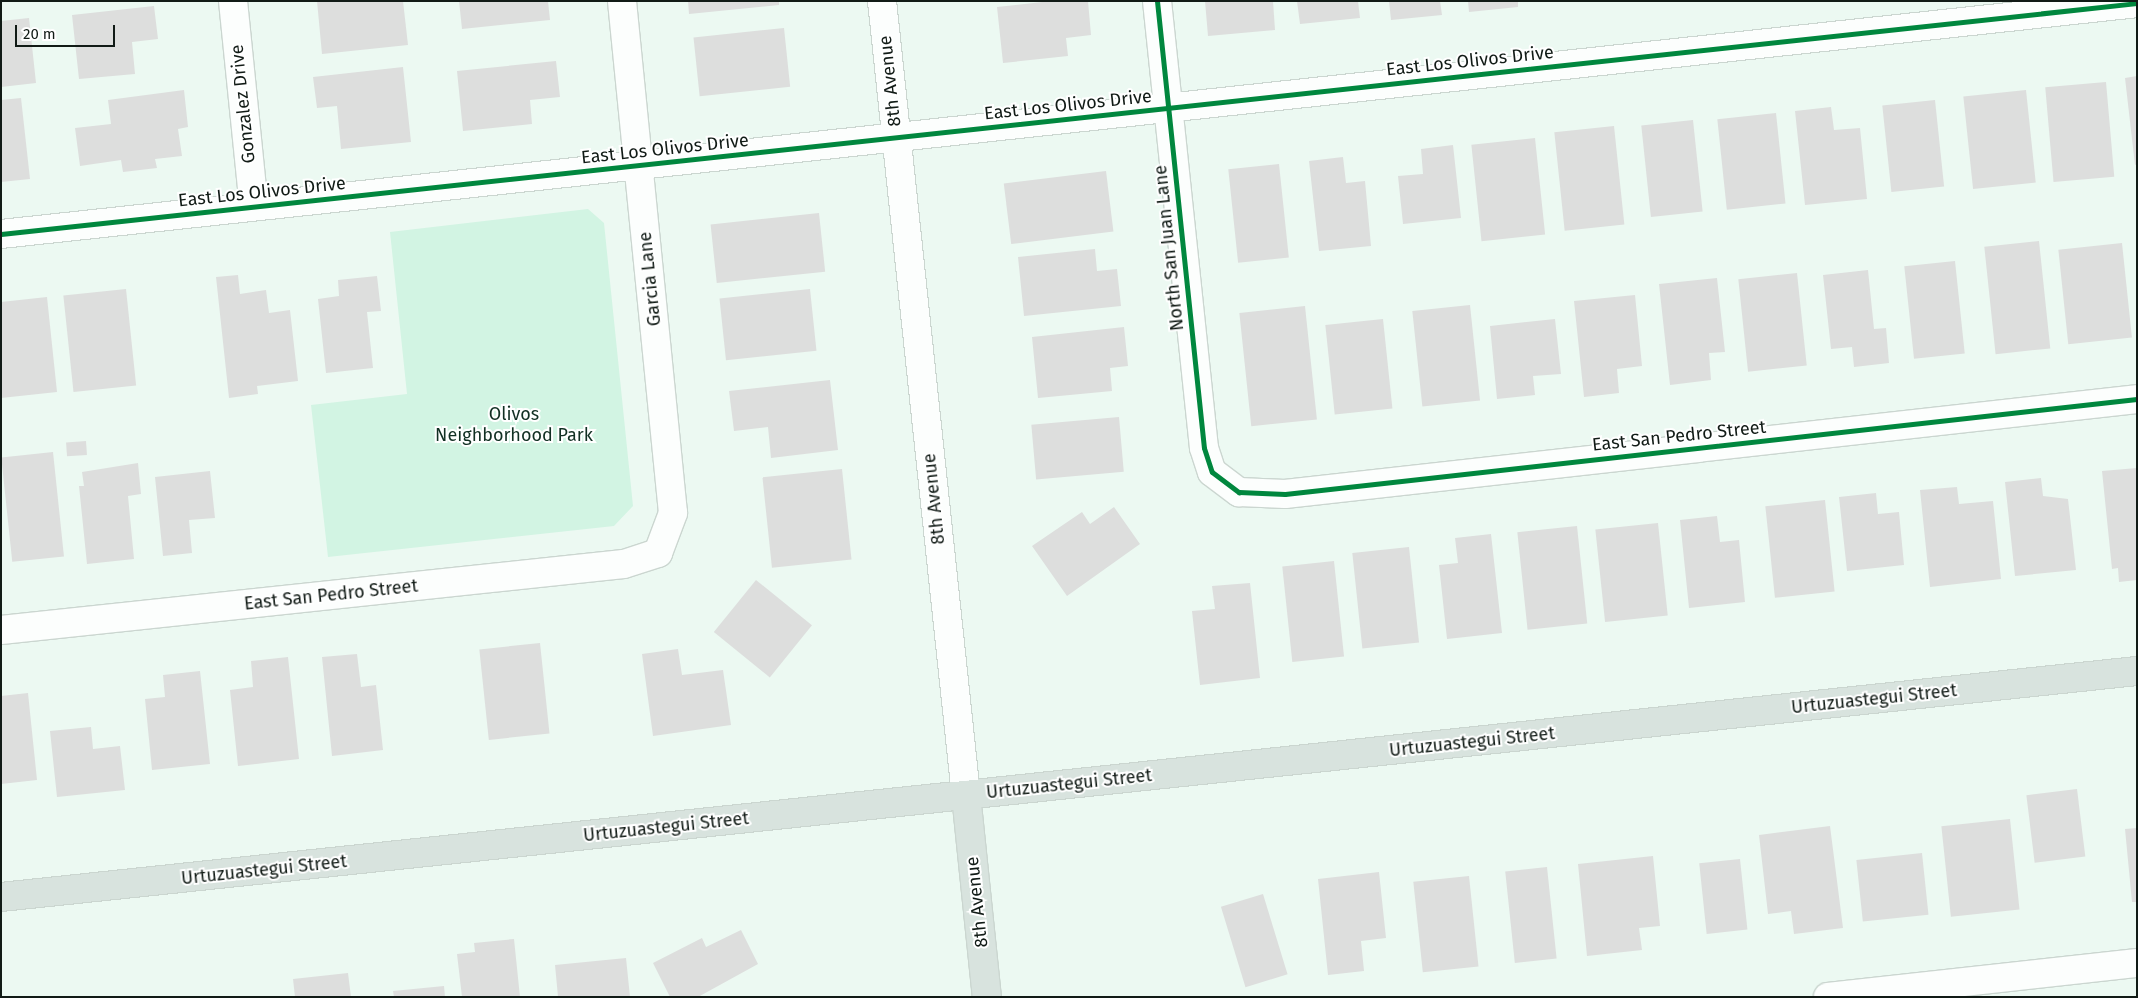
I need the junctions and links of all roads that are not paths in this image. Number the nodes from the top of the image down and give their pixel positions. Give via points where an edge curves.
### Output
1 (232, 1) edge
2 (622, 1) edge
3 (882, 1) edge
4 (1157, 1) edge
5 (2137, 4) edge
6 (1169, 108) junction
7 (896, 137) junction
8 (639, 165) junction
9 (254, 206) junction
10 (1, 234) edge
11 (2137, 399) edge
12 (1225, 485) joint
13 (658, 553) joint
14 (1, 630) edge
15 (2137, 671) edge
16 (966, 795) junction
17 (1, 897) edge
18 (2137, 963) edge
19 (988, 997) edge
20 (1828, 997) edge

1 - 9 street, Gonzalez Drive
2 - 8 street, Garcia Lane
3 - 7 street, 8th Avenue
4 - 6 street, North San Juan Lane
5 - 6 street, East Los Olivos Drive
6 - 7 street, East Los Olivos Drive
6 - 12 street, North San Juan Lane via 1204,448 1212,472
7 - 8 street, East Los Olivos Drive
7 - 16 street, 8th Avenue
8 - 9 street, East Los Olivos Drive
8 - 13 street, Garcia Lane via 673,513 669,535
9 - 10 street, East Los Olivos Drive
11 - 12 street, East San Pedro Street via 1285,494 1239,492
13 - 14 street, East San Pedro Street via 624,564
15 - 16 main road, Urtuzuastegui Street
16 - 17 main road, Urtuzuastegui Street
16 - 19 main road, 8th Avenue
18 - 20 street

